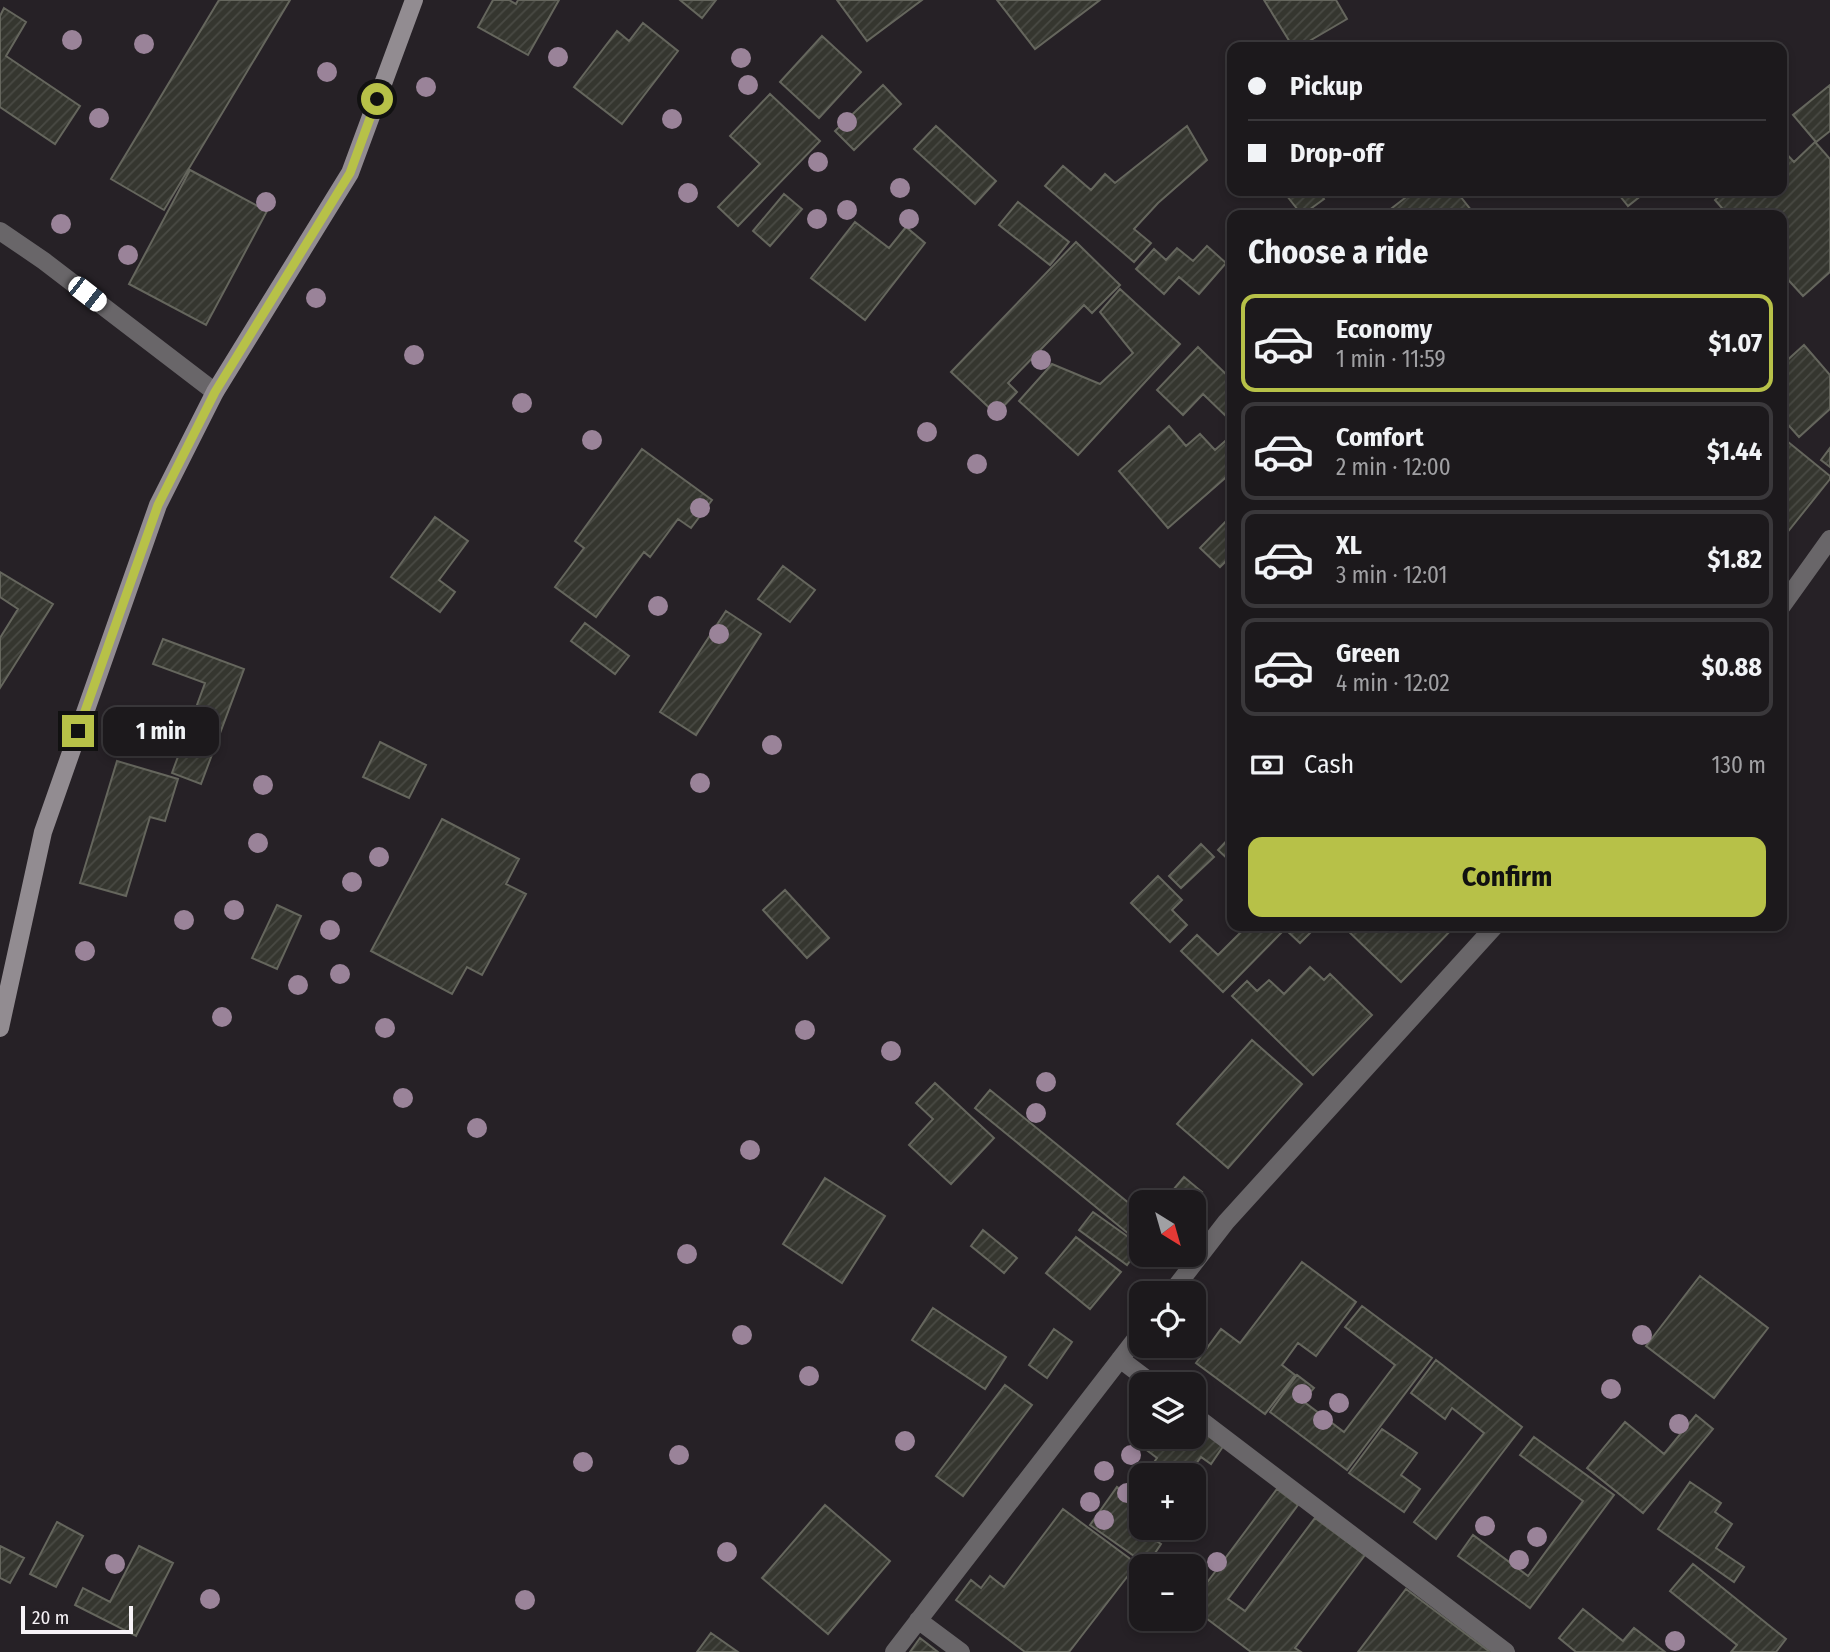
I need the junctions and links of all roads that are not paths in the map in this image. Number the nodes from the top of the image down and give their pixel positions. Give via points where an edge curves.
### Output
1 (414, 0) edge
2 (0, 231) edge
3 (215, 392) junction
4 (1830, 540) edge
5 (1787, 599) edge
6 (1490, 931) edge
7 (0, 1028) edge
8 (1180, 1281) edge
9 (1129, 1347) edge
10 (1120, 1359) junction
11 (1137, 1372) edge
12 (1206, 1424) edge
13 (918, 1620) junction
14 (894, 1652) edge
15 (961, 1652) edge
16 (1506, 1652) edge

1 - 3 street via 350,173
2 - 3 street
3 - 7 street via 158,505 43,832
4 - 5 street
6 - 8 street via 1226,1222
9 - 10 street
10 - 11 street
10 - 13 street
12 - 16 street
13 - 14 street
13 - 15 street

